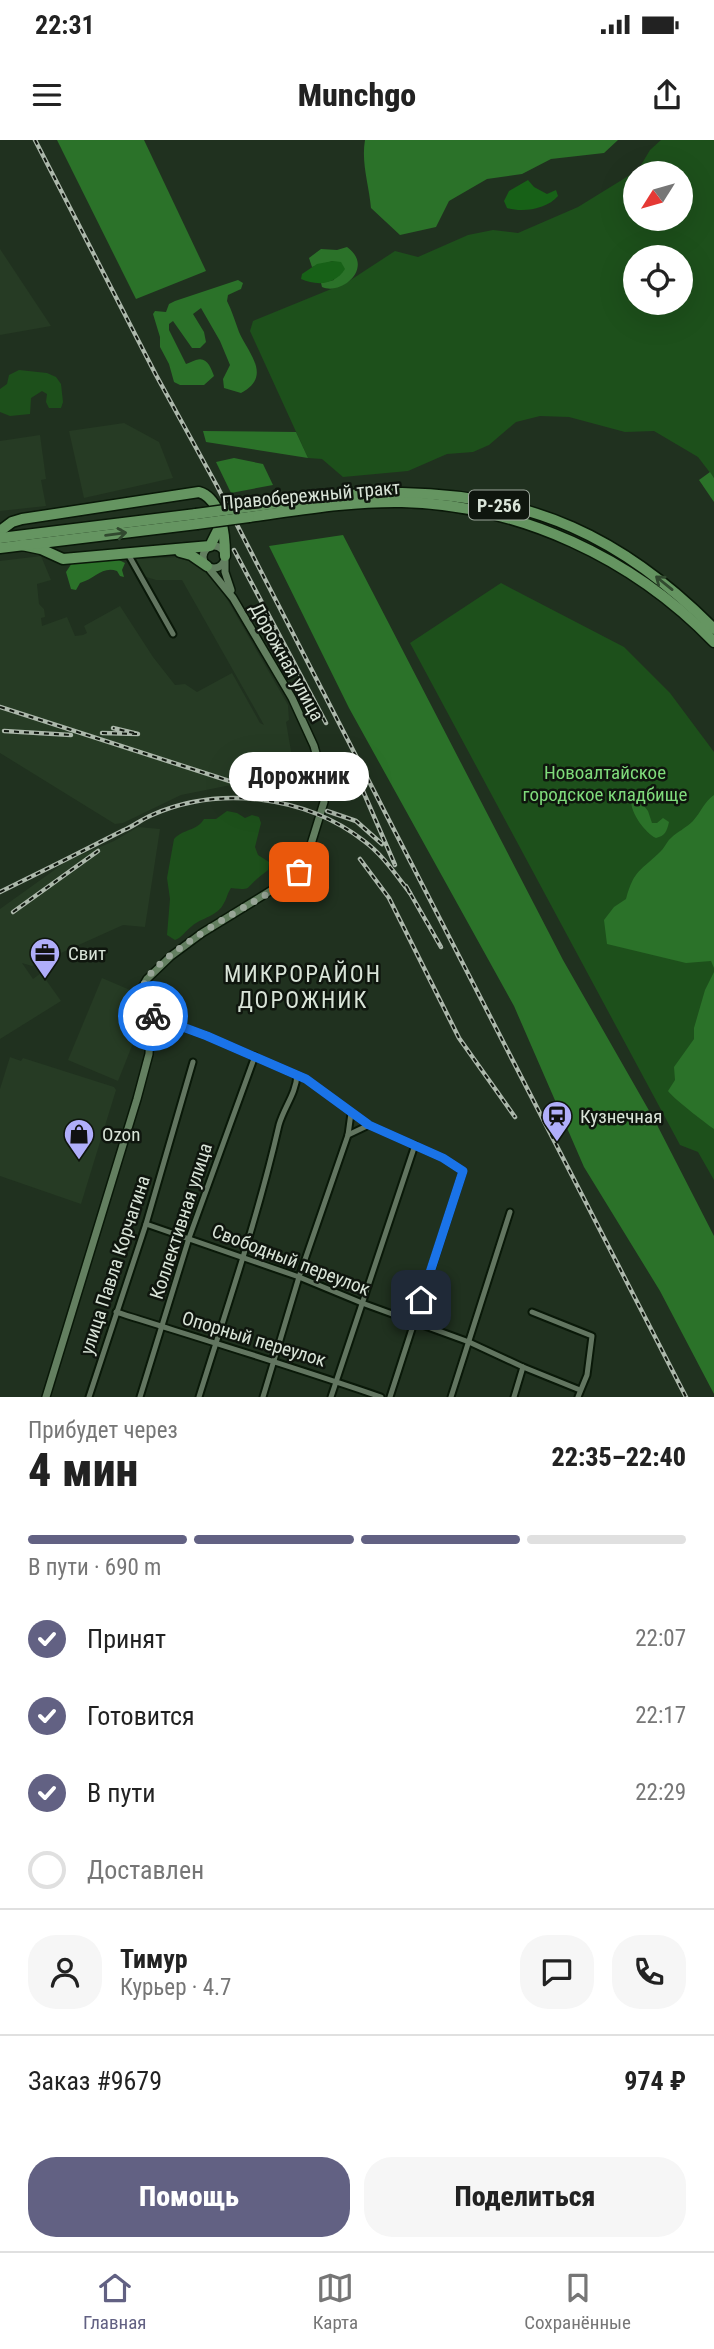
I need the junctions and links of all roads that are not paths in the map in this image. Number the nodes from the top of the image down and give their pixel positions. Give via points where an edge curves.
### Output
1 (249, 512) junction
2 (22, 519) junction
3 (197, 519) junction
4 (220, 524) junction
5 (0, 531) edge
6 (0, 538) edge
7 (76, 539) junction
8 (22, 540) junction
9 (211, 546) junction
10 (0, 548) edge
11 (173, 551) junction
12 (128, 554) junction
13 (225, 556) junction
14 (629, 557) junction
15 (63, 559) junction
16 (207, 566) junction
17 (623, 568) junction
18 (233, 598) junction
19 (714, 629) edge
20 (173, 634) dead end
21 (714, 642) edge
22 (146, 1014) junction
23 (255, 1056) junction
24 (194, 1062) dead end
25 (297, 1075) junction
26 (351, 1113) junction
27 (369, 1125) junction
28 (348, 1135) junction
29 (415, 1145) junction
30 (510, 1212) dead end
31 (146, 1224) junction
32 (189, 1238) junction
33 (242, 1257) junction
34 (299, 1277) junction
35 (362, 1303) junction
36 (117, 1312) junction
37 (532, 1312) dead end
38 (414, 1321) junction
39 (163, 1327) junction
40 (468, 1342) junction
41 (215, 1344) junction
42 (274, 1360) junction
43 (523, 1367) junction
44 (336, 1382) junction
45 (580, 1390) junction
46 (46, 1397) edge
47 (89, 1397) edge
48 (140, 1397) edge
49 (199, 1397) edge
50 (263, 1397) edge
51 (331, 1397) edge
52 (382, 1397) edge
53 (390, 1397) edge
54 (452, 1397) edge
55 (514, 1397) edge
56 (578, 1397) edge

1 - 3 highway, Правобережный тракт / Р-256, bridge
1 - 14 highway, Правобережный тракт / Р-256 via 365,494 460,498 548,516
1 - 17 highway, Правобережный тракт / Р-256 via 400,502 458,507 543,530
2 - 4 highway via 200,492 216,504
2 - 5 highway
2 - 8 highway via 16,525
7 -> 3 highway, Правобережный тракт / Р-256
3 - 8 highway, Правобережный тракт / Р-256
4 - 9 highway
4 - 13 highway
6 - 8 highway, Правобережный тракт / Р-256
7 - 8 highway, Правобережный тракт / Р-256
7 - 15 highway via 67,545
8 - 10 highway, Правобережный тракт / Р-256
8 - 15 highway
9 - 11 highway
9 - 13 street via 220,548
9 - 16 street via 203,555
11 - 12 highway
11 - 16 highway via 191,555
12 - 15 highway
12 - 20 street
13 - 16 street via 219,567
13 - 18 street
14 - 17 highway via 546,523
19 -> 14 highway, Правобережный тракт / Р-256
16 - 18 street
17 - 21 highway, Правобережный тракт / Р-256
18 - 22 street, Дорожная улица via 292,698 314,746 324,802 308,854 293,877 202,933 150,975 143,991
22 - 23 street
22 - 46 street, Дорожная улица via 149,1054
23 - 25 street
23 - 32 street, Коллективная улица
24 - 31 street, улица Павла Корчагина
25 - 26 street
25 - 33 street
26 - 27 street
26 - 28 street
27 - 28 street
27 - 29 street
28 - 34 street
29 - 35 street
29 - 38 street via 463,1171
30 - 40 street
31 - 32 street, Свободный переулок
31 - 36 street, улица Павла Корчагина
32 - 33 street, Свободный переулок
32 - 39 street, Коллективная улица
33 - 34 street, Свободный переулок
33 - 41 street
34 - 35 street, Свободный переулок
34 - 42 street
35 - 38 street, Свободный переулок
35 - 44 street
36 - 39 street, Опорный переулок
36 - 47 street, улица Павла Корчагина
37 - 45 street via 592,1336
38 - 40 street, Свободный переулок
38 - 53 street
39 - 41 street, Опорный переулок
39 - 48 street, Коллективная улица
40 - 43 street, Свободный переулок
40 - 54 street
41 - 42 street, Опорный переулок
41 - 49 street
42 - 44 street, Опорный переулок
42 - 50 street
43 - 45 street, Свободный переулок
43 - 55 street
44 - 51 street
44 - 52 street, Опорный переулок
45 - 56 street

